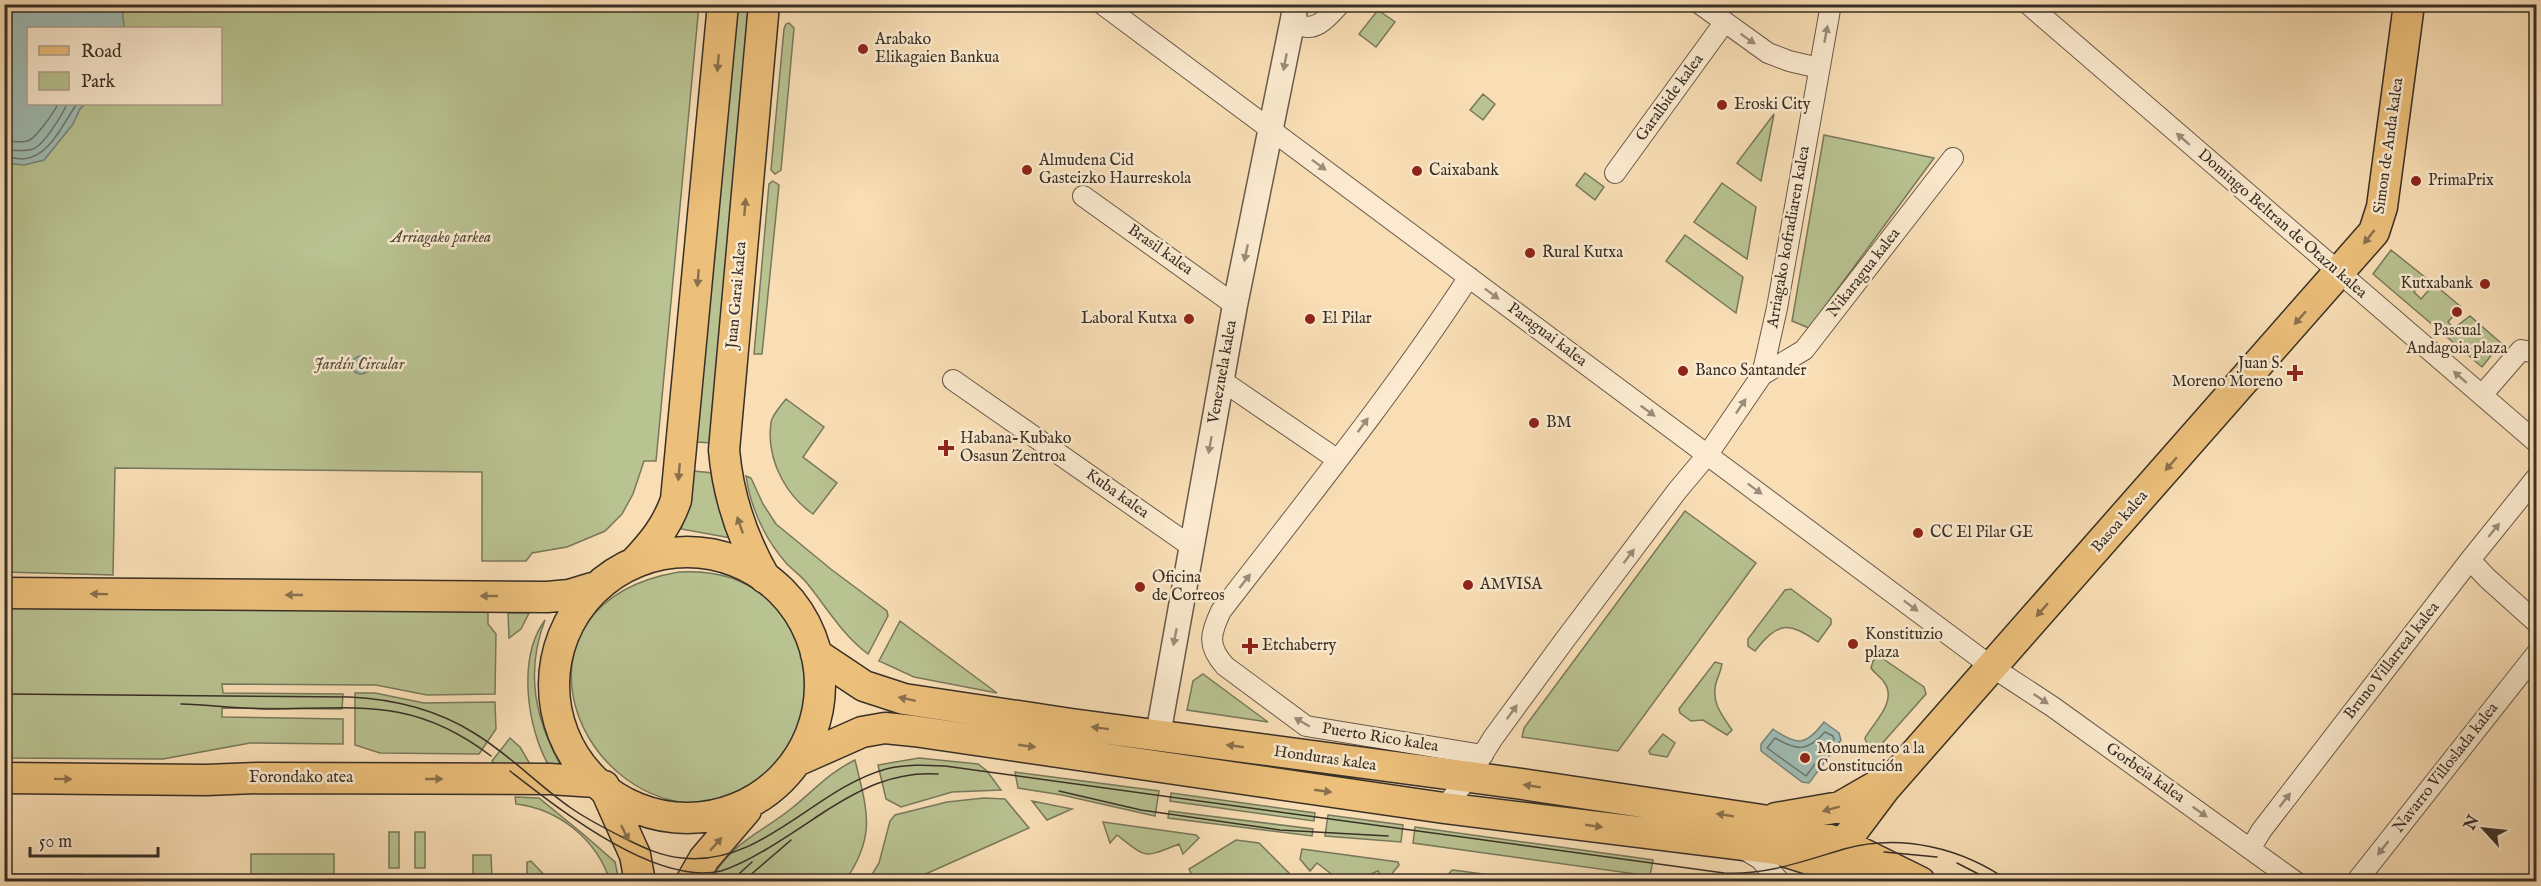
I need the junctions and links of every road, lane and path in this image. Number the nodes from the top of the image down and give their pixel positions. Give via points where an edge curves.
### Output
1 (723, 4) edge
2 (764, 4) edge
3 (1102, 4) edge
4 (1340, 4) edge
5 (1700, 4) edge
6 (1831, 4) edge
7 (2028, 4) edge
8 (2409, 4) edge
9 (1295, 7) edge
10 (1724, 23) junction
11 (1819, 68) junction
12 (1272, 130) junction
13 (1953, 158) dead end
14 (1615, 173) dead end
15 (1083, 196) dead end
16 (2338, 274) junction
17 (1469, 277) junction
18 (1235, 305) junction
19 (2536, 353) edge
20 (1762, 375) junction
21 (953, 380) dead end
22 (1221, 380) junction
23 (2482, 395) junction
24 (2536, 442) edge
25 (1708, 454) junction
26 (1338, 460) junction
27 (2536, 478) edge
28 (1192, 547) junction
29 (2470, 560) junction
30 (634, 563) junction
31 (765, 578) junction
32 (592, 588) junction
33 (4, 592) edge
34 (2536, 622) edge
35 (816, 654) junction
36 (2536, 654) edge
37 (1992, 667) junction
38 (1158, 735) junction
39 (801, 759) junction
40 (1475, 767) junction
41 (1900, 771) junction
42 (4, 778) edge
43 (600, 784) junction
44 (1880, 795) junction
45 (1444, 808) junction
46 (746, 810) junction
47 (1762, 820) junction
48 (1737, 845) junction
49 (2251, 848) junction
50 (1828, 864) edge
51 (1874, 874) edge
52 (640, 882) edge
53 (691, 882) edge
54 (1780, 882) edge
55 (1920, 882) edge
56 (2296, 882) edge
57 (2356, 882) edge

1 -> 30 main road via 676,501 659,536
31 -> 2 main road, Juan Garai kalea via 748,548 733,505 724,450
3 - 12 street, Paraguai kalea
4 - 9 street, Venezuela kalea via 1312,28 1298,24
5 - 10 street
11 -> 6 street, Arriagako kofradiaren kalea
16 -> 7 street, Domingo Beltran de Otazu kalea
8 -> 16 main road, Simon de Anda kalea via 2379,220 2374,232
9 -> 12 street, Venezuela kalea
10 -> 11 street via 1768,53
10 - 14 street, Garalbide kalea
11 - 20 street, Arriagako kofradiaren kalea via 1778,308
12 -> 17 street, Paraguai kalea
12 -> 18 street, Venezuela kalea
13 - 20 street, Nikaragua kalea via 1804,351
15 - 18 street, Brasil kalea
23 -> 16 street, Domingo Beltran de Otazu kalea
16 -> 37 main road, Basoa kalea
17 -> 25 street, Paraguai kalea
26 -> 17 street, Puerto Rico kalea
18 - 22 street, Venezuela kalea
19 - 23 street via 2521,350
25 -> 20 street, Arriagako kofradiaren kalea
21 - 28 street, Kuba kalea
22 - 26 street
22 -> 28 street, Venezuela kalea
23 - 24 street, Domingo Beltran de Otazu kalea
25 -> 37 street, Paraguai kalea
40 -> 25 street
40 -> 26 street, Puerto Rico kalea via 1306,726 1216,656 1212,630 1221,611
29 -> 27 street, Bruno Villarreal kalea
28 -> 38 street, Venezuela kalea
29 - 34 street
49 -> 29 street, Bruno Villarreal kalea
30 - 31 main road via 691,554 738,564
30 - 32 main road
31 - 35 main road via 795,609
32 -> 33 main road via 547,597
32 - 43 main road via 573,610 558,640 552,676 556,712 570,743
38 -> 35 main road, Honduras kalea via 904,699 864,686
35 - 39 main road via 819,708
36 -> 57 street, Navarro Villoslada kalea
37 - 41 main road, Basoa kalea
37 -> 49 street, Gorbeia kalea
40 -> 38 main road, Honduras kalea
39 -> 45 main road, Honduras kalea via 851,736 885,728
39 - 46 main road via 786,779
40 - 45 street
47 -> 40 main road, Honduras kalea
41 - 44 main road, Basoa kalea
41 -> 47 main road, Basoa kalea via 1840,807
42 -> 43 main road, Forondako atea via 550,779
43 - 46 main road via 675,815 710,817
43 -> 52 main road via 635,855
44 - 50 main road, Basoa kalea
44 - 51 main road via 1874,831
45 -> 48 main road, Honduras kalea
53 -> 46 main road via 704,859
47 - 50 main road, Honduras kalea
48 - 50 main road, Honduras kalea via 1777,849
48 - 54 street via 1760,859
49 - 56 street, Gorbeia kalea
50 - 51 main road
51 - 55 main road

